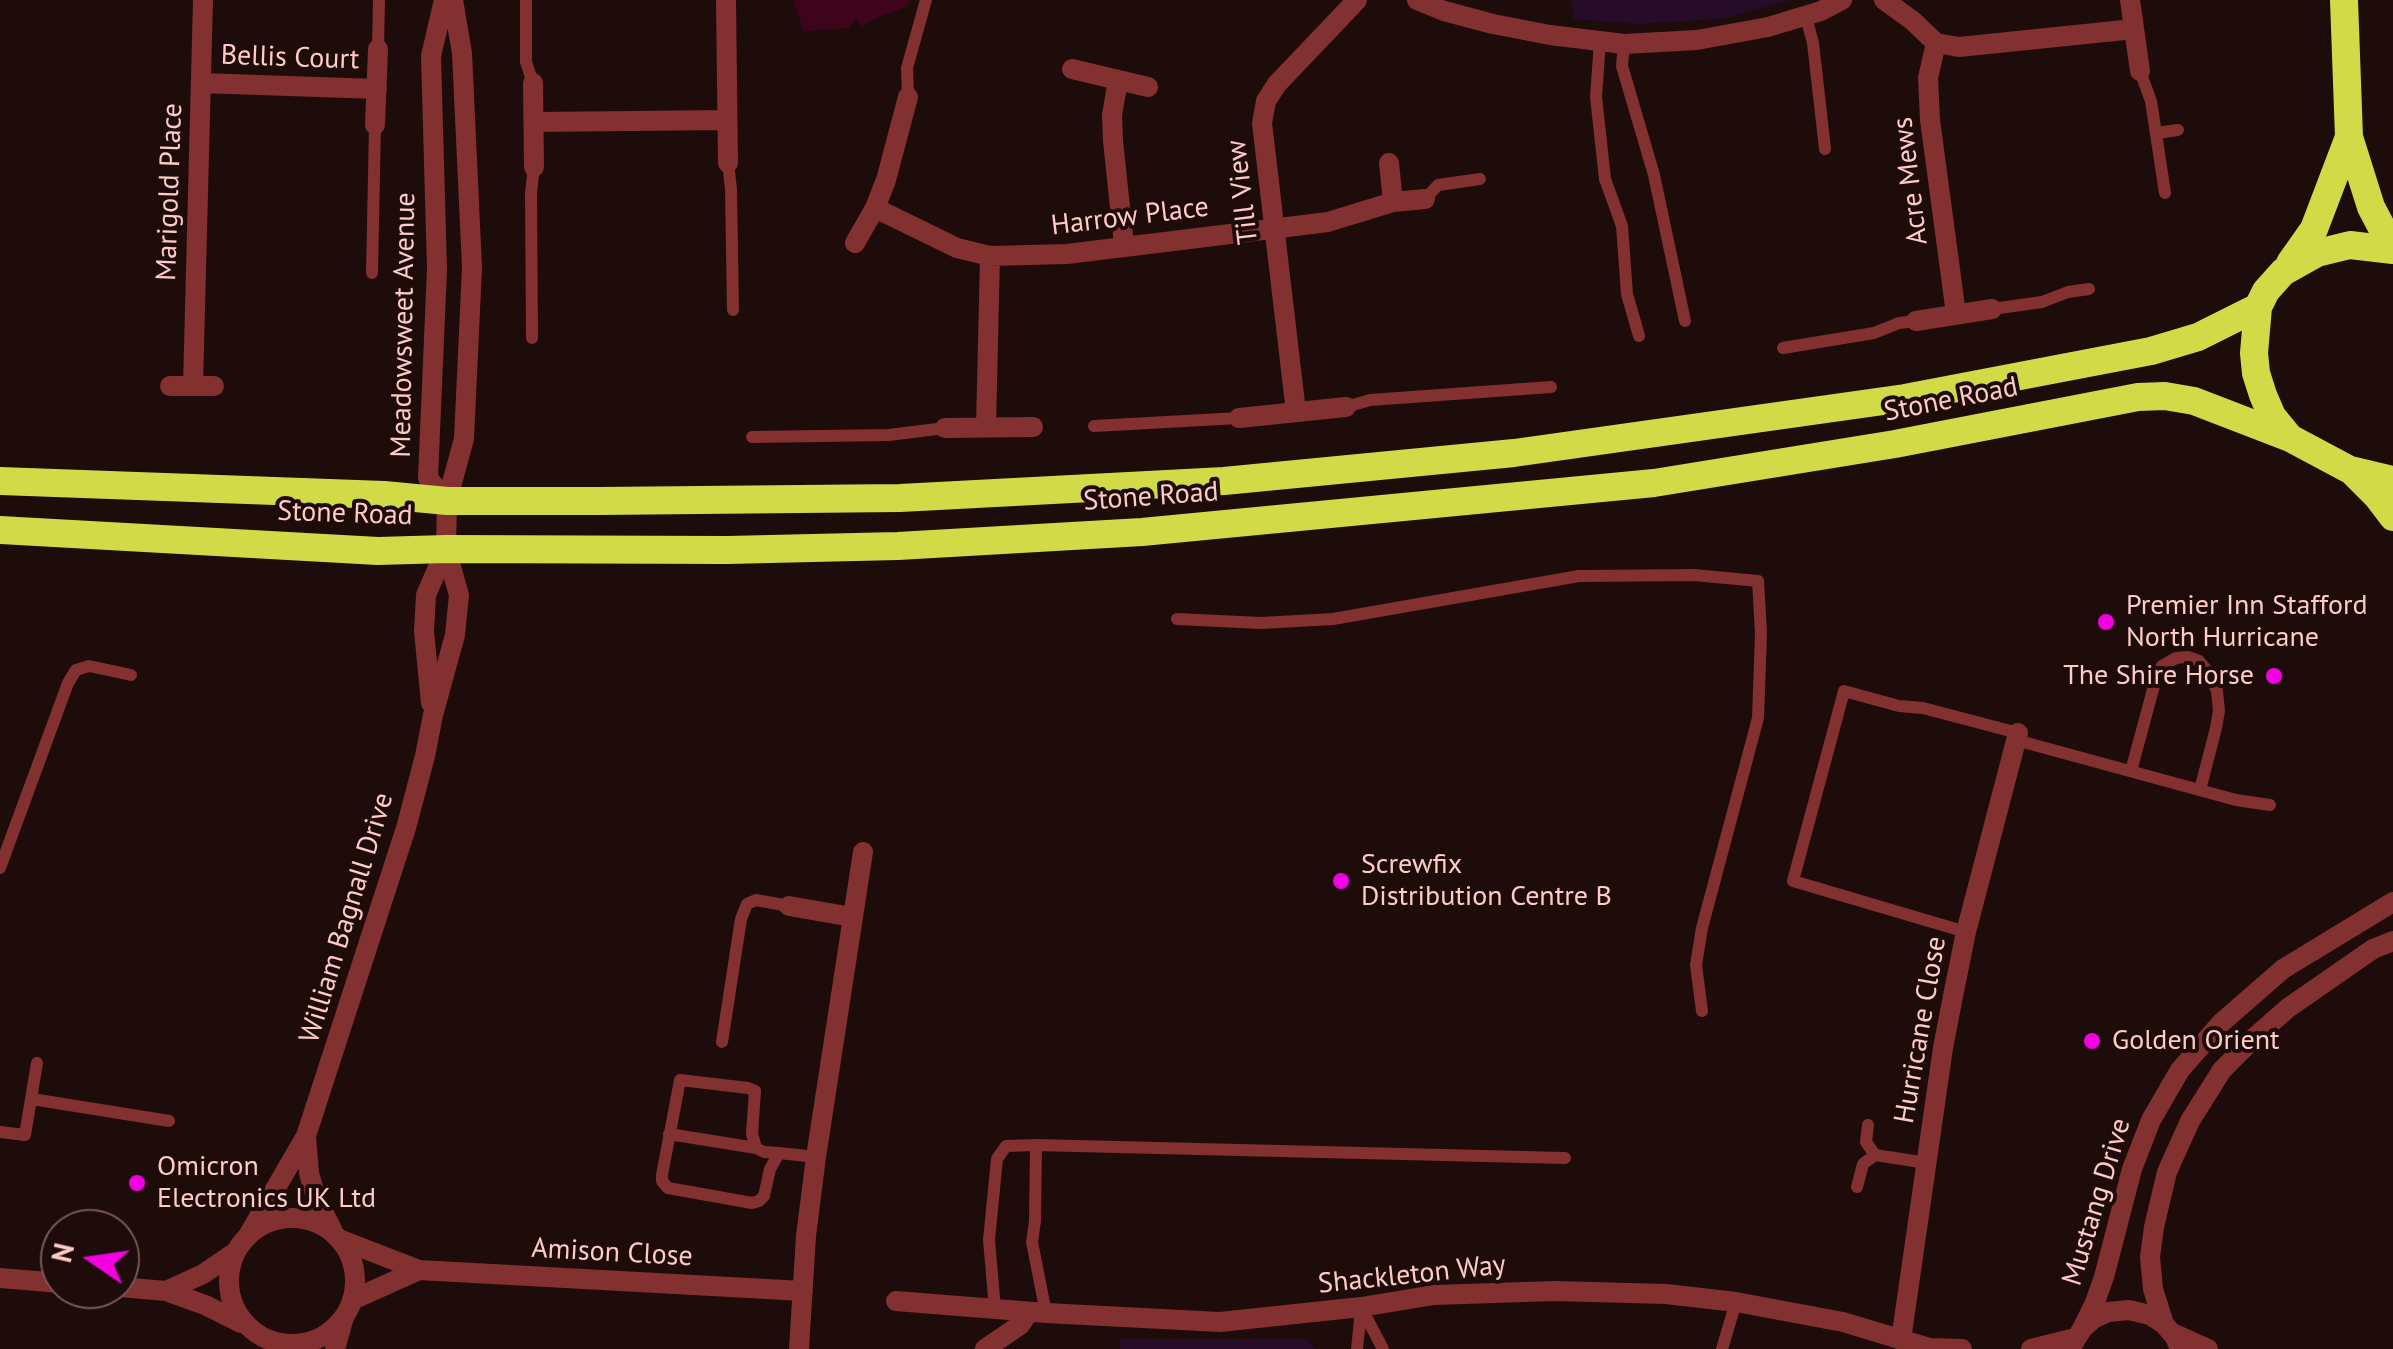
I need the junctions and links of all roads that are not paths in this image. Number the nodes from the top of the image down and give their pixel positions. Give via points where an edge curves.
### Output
1 (202, 0) edge
2 (379, 0) edge
3 (444, 0) edge
4 (453, 0) edge
5 (526, 0) edge
6 (726, 0) edge
7 (926, 0) edge
8 (1357, 0) edge
9 (1417, 0) edge
10 (1842, 0) edge
11 (1884, 0) edge
12 (2130, 0) edge
13 (2344, 0) edge
14 (1806, 17) junction
15 (2134, 28) junction
16 (1600, 41) junction
17 (1936, 42) junction
18 (1624, 44) junction
19 (378, 49) joint
20 (1072, 69) dead end
21 (2140, 71) joint
22 (1118, 80) junction
23 (201, 83) junction
24 (533, 83) joint
25 (1148, 87) dead end
26 (376, 88) junction
27 (908, 97) joint
28 (727, 120) junction
29 (534, 122) junction
30 (375, 125) joint
31 (2178, 130) dead end
32 (2158, 133) junction
33 (2349, 136) junction
34 (1825, 149) dead end
35 (728, 163) joint
36 (1389, 163) dead end
37 (534, 167) joint
38 (1480, 179) dead end
39 (2165, 193) dead end
40 (1425, 199) joint
41 (1393, 202) junction
42 (875, 208) junction
43 (1274, 228) junction
44 (2393, 240) edge
45 (855, 243) dead end
46 (1124, 245) junction
47 (2393, 250) edge
48 (990, 256) junction
49 (372, 272) dead end
50 (2283, 272) junction
51 (2089, 289) dead end
52 (2258, 307) junction
53 (1992, 309) joint
54 (734, 310) dead end
55 (1956, 314) junction
56 (1685, 321) dead end
57 (1916, 321) joint
58 (1639, 336) dead end
59 (532, 338) dead end
60 (1783, 348) dead end
61 (170, 386) dead end
62 (1551, 387) dead end
63 (1346, 406) joint
64 (1296, 412) junction
65 (1239, 418) joint
66 (1094, 426) dead end
67 (986, 427) junction
68 (1034, 427) dead end
69 (946, 428) joint
70 (752, 437) dead end
71 (2290, 438) junction
72 (2350, 470) junction
73 (2393, 480) edge
74 (0, 481) edge
75 (447, 501) junction
76 (2393, 517) edge
77 (0, 530) edge
78 (446, 549) junction
79 (1177, 619) dead end
80 (131, 676) dead end
81 (432, 714) junction
82 (2017, 737) junction
83 (2131, 771) junction
84 (2200, 790) junction
85 (2270, 806) dead end
86 (863, 852) dead end
87 (0, 868) edge
88 (2393, 902) edge
89 (789, 906) joint
90 (852, 916) junction
91 (1966, 932) junction
92 (2393, 940) edge
93 (2393, 956) edge
94 (2338, 975) junction
95 (1702, 1011) dead end
96 (722, 1042) dead end
97 (37, 1063) dead end
98 (32, 1099) junction
99 (169, 1121) dead end
100 (1868, 1125) dead end
101 (0, 1132) edge
102 (669, 1134) junction
103 (306, 1136) junction
104 (1036, 1145) junction
105 (756, 1148) junction
106 (780, 1152) junction
107 (1874, 1155) junction
108 (816, 1157) junction
109 (1564, 1158) dead end
110 (1926, 1163) junction
111 (1857, 1187) dead end
112 (249, 1234) junction
113 (336, 1236) junction
114 (234, 1253) junction
115 (419, 1270) junction
116 (0, 1278) edge
117 (40, 1281) edge
118 (140, 1289) edge
119 (803, 1290) junction
120 (166, 1291) junction
121 (896, 1300) dead end
122 (1736, 1302) junction
123 (1361, 1307) junction
124 (348, 1308) junction
125 (995, 1309) junction
126 (1038, 1312) junction
127 (2171, 1335) edge
128 (260, 1337) edge
129 (2076, 1339) edge
130 (1901, 1340) junction
131 (1931, 1348) edge
132 (334, 1349) edge
133 (799, 1349) edge
134 (985, 1349) edge
135 (1357, 1349) edge
136 (1383, 1349) edge
137 (1722, 1349) edge
138 (1962, 1349) edge
139 (2031, 1349) edge
140 (2208, 1349) edge

1 - 23 street, Marigold Place
2 - 19 lane
3 - 75 street, Meadowsweet Avenue via 432,56 437,269 428,478
4 - 75 street, Meadowsweet Avenue via 462,54 472,267 464,439
5 - 24 lane via 526,62
6 - 28 street
7 - 27 lane via 907,68
8 - 43 street, Till View via 1266,101 1262,123
9 - 16 street via 1492,24
10 - 14 street
11 - 17 street
12 - 15 street
13 - 33 highway
14 - 18 street via 1697,40
14 - 34 lane
15 - 17 street via 1959,47
15 - 21 street
16 - 18 street
16 - 58 lane via 1596,96 1605,179 1622,226 1627,294
17 - 55 street, Acre Mews via 1928,78 1930,120
18 - 56 lane via 1622,66
19 - 26 street, Bellis Court
20 - 22 street
21 - 32 lane
22 - 25 street
22 - 46 street via 1112,128
23 - 26 street, Bellis Court
23 - 61 street, Marigold Place via 203,386
24 - 29 street
26 - 30 street, Bellis Court
27 - 42 street
28 - 29 street
28 - 35 street
29 - 37 street
30 - 49 lane
31 - 32 lane
32 - 39 lane
33 - 44 highway via 2371,207
33 - 50 highway via 2314,229
35 - 54 lane
36 - 41 street
37 - 59 lane
38 - 40 lane via 1438,185
40 - 41 street, Harrow Place
41 - 43 street, Harrow Place via 1328,222
42 - 45 street
42 - 48 street, Harrow Place via 957,248
43 - 46 street, Harrow Place
43 - 64 street, Till View
46 - 48 street, Harrow Place
47 - 50 highway via 2350,245
48 - 67 street
50 - 52 highway
51 - 53 lane
52 - 71 highway via 2256,372 2272,416
52 - 75 highway, Stone Road via 2151,351 1905,398 1514,453 1224,480 900,498
53 - 55 street
55 - 57 street
57 - 60 lane
62 - 63 lane
63 - 64 street
64 - 65 street
65 - 66 lane
67 - 68 street
67 - 69 street
69 - 70 lane
71 - 72 highway, Stone Road
71 - 78 highway, Stone Road via 2194,401 2138,397 1654,483 1218,525 898,546
72 - 73 highway
72 - 76 highway
74 - 75 highway, Stone Road
75 - 78 street
77 - 78 highway, Stone Road
78 - 81 street, William Bagnall Drive via 426,595
78 - 81 street, William Bagnall Drive via 459,595
79 - 95 lane via 1333,619 1579,576 1758,581 1758,718 1702,928 1696,965
80 - 87 lane via 89,666 76,670
81 - 103 street, William Bagnall Drive via 400,845
82 - 83 lane
82 - 91 street, Hurricane Close
82 - 91 lane via 1844,691 1793,881
83 - 84 lane
83 - 84 lane via 2162,666 2188,657 2209,672 2219,711
84 - 85 lane
86 - 90 street
88 - 129 street, Mustang Drive via 2284,969 2221,1022 2180,1070 2132,1169 2104,1278
89 - 90 street
89 - 96 lane via 747,904
90 - 108 street
91 - 110 street, Hurricane Close
92 - 94 street, Mustang Drive
93 - 94 street, Mustang Drive
94 - 127 street, Mustang Drive via 2255,1037 2222,1070 2190,1121 2167,1172 2150,1257 2153,1289
97 - 98 lane
98 - 99 lane
98 - 101 lane via 26,1135
100 - 107 lane via 1866,1142
102 - 105 lane
102 - 105 lane via 680,1080 732,1086 754,1091
102 - 106 lane via 662,1181 668,1188 752,1203 764,1196
103 - 112 street, William Bagnall Drive
103 - 113 street, William Bagnall Drive via 316,1198
104 - 109 lane
104 - 125 lane via 1006,1146 996,1159 990,1240
104 - 126 lane via 1032,1242
105 - 106 lane
106 - 108 lane
107 - 110 lane
107 - 111 lane via 1863,1164
108 - 119 street
110 - 130 street, Hurricane Close
112 - 113 street via 276,1218 295,1217 316,1221
112 - 114 street
113 - 115 street, Amison Close
113 - 124 street via 355,1274
114 - 120 street
114 - 128 street via 228,1290 234,1309
115 - 119 street, Amison Close
115 - 124 street, Amison Close
116 - 117 street
118 - 120 street
119 - 133 street
120 - 128 street
121 - 125 street, Shackleton Way
122 - 123 street, Shackleton Way via 1555,1291 1434,1295
122 - 130 street, Shackleton Way
122 - 137 lane
123 - 126 street, Shackleton Way via 1220,1322
123 - 135 lane
123 - 136 lane
124 - 128 street via 320,1338 281,1344
124 - 132 street
125 - 126 street, Shackleton Way
126 - 134 street
127 - 129 street via 2150,1315 2118,1310
127 - 140 street
129 - 139 street
130 - 131 street, Shackleton Way
131 - 138 street, Shackleton Way

